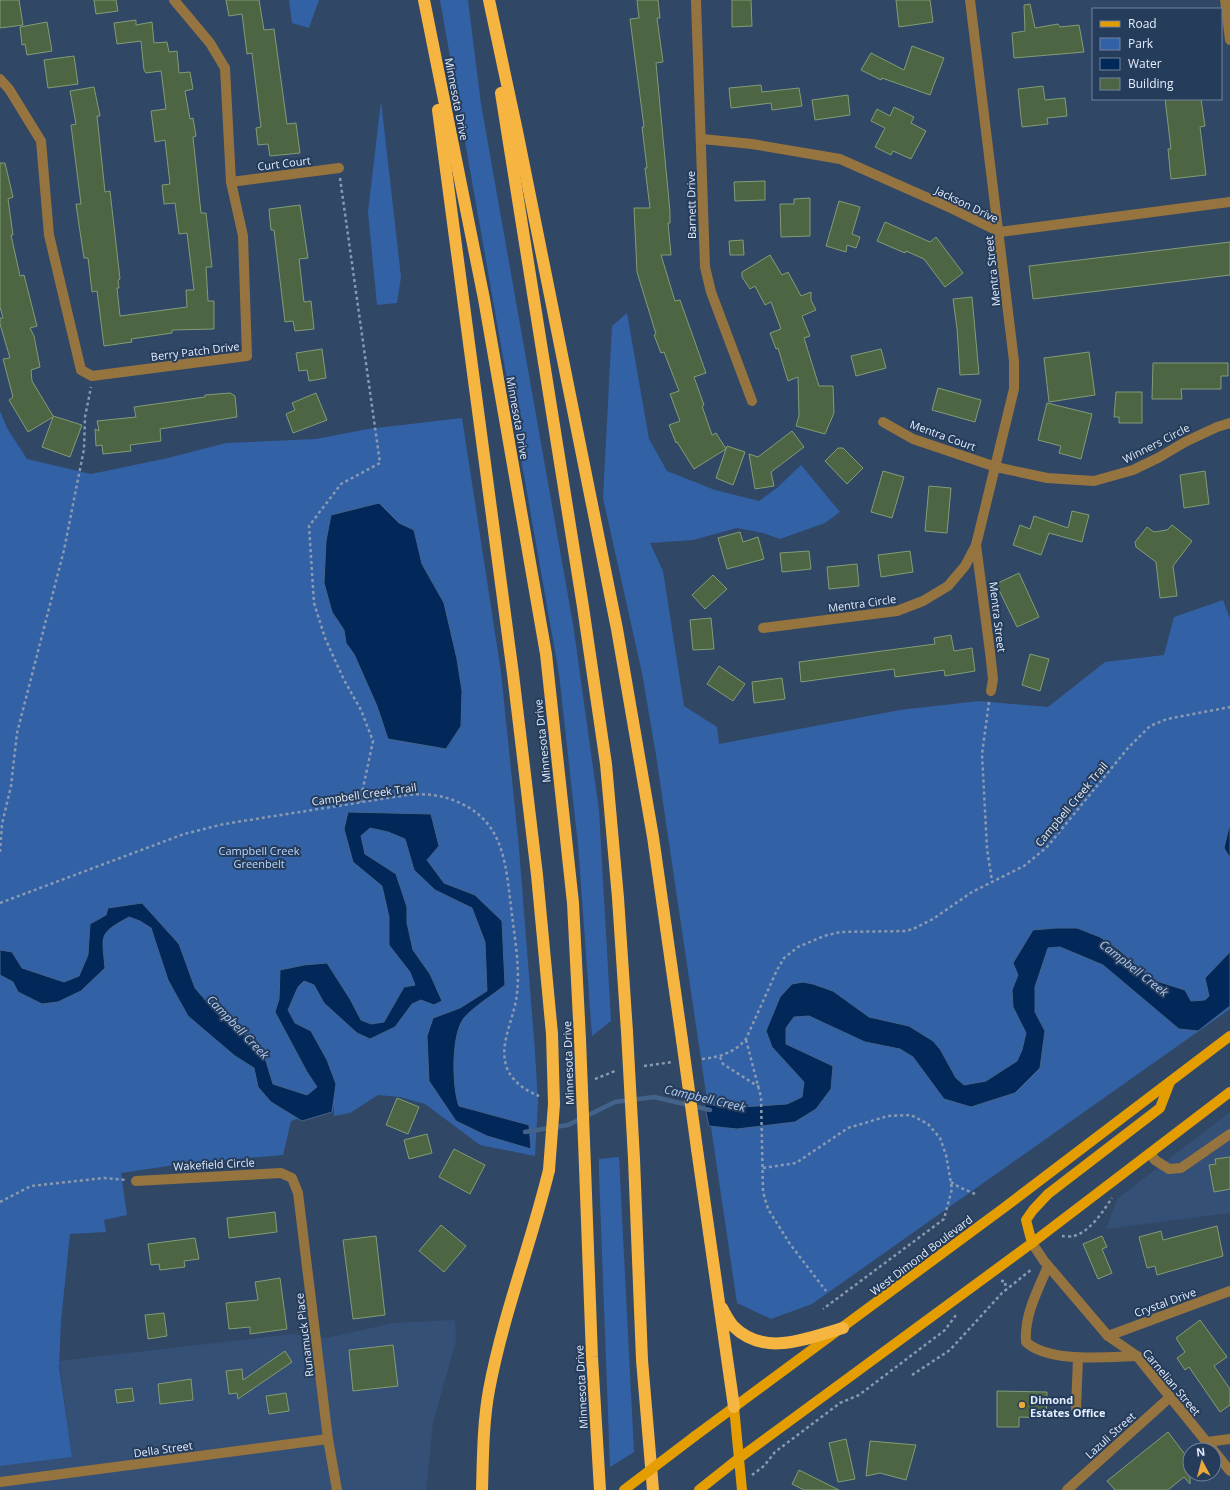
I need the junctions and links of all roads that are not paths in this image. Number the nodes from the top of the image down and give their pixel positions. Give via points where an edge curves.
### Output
1 (174, 0) edge
2 (424, 0) edge
3 (488, 0) edge
4 (696, 0) edge
5 (970, 0) edge
6 (1225, 0) edge
7 (426, 13) junction
8 (1230, 40) edge
9 (0, 79) edge
10 (702, 139) junction
11 (339, 168) road end
12 (231, 182) junction
13 (1230, 202) edge
14 (1000, 232) junction
15 (752, 402) dead end
16 (883, 422) dead end
17 (1230, 423) edge
18 (996, 467) junction
19 (976, 545) junction
20 (763, 628) dead end
21 (991, 691) road end
22 (1230, 1036) edge
23 (1170, 1082) junction
24 (1230, 1092) edge
25 (1230, 1134) edge
26 (1150, 1153) junction
27 (292, 1178) joint
28 (136, 1181) road end
29 (1032, 1243) junction
30 (1046, 1263) junction
31 (1230, 1291) edge
32 (719, 1304) junction
33 (843, 1328) junction
34 (1108, 1336) junction
35 (1136, 1356) junction
36 (1078, 1358) junction
37 (1169, 1398) junction
38 (734, 1407) junction
39 (1076, 1409) dead end
40 (328, 1439) junction
41 (1206, 1442) edge
42 (738, 1459) junction
43 (1222, 1461) edge
44 (1230, 1471) edge
45 (0, 1482) edge
46 (337, 1490) edge
47 (482, 1490) edge
48 (600, 1490) edge
49 (624, 1490) edge
50 (653, 1490) edge
51 (699, 1490) edge
52 (742, 1490) edge
53 (1068, 1490) edge

1 - 12 street, Berry Patch Drive via 210,43 225,68
2 - 7 highway, Minnesota Drive
3 - 32 highway, bridge via 618,629 653,837
3 - 50 highway, bridge via 606,764 627,1032 642,1360
4 - 10 street, Barnett Drive
5 - 14 street, Mentra Street
6 - 8 street
7 - 47 highway, bridge via 514,681 537,875 552,1034 554,1104 549,1170 489,1390 483,1437
7 - 48 highway, Minnesota Drive, bridge via 484,298 546,654 573,903
9 - 12 street, Berry Patch Drive via 41,141 49,235 81,370 92,376 247,356 243,236
10 - 14 street, Jackson Drive via 840,158
10 - 15 street, Barnett Drive via 705,267
11 - 12 street, Curt Court
13 - 14 street, Jackson Drive
14 - 18 street, Mentra Street via 1014,361 1014,389
16 - 18 street, Mentra Court via 913,439
17 - 18 street, Winners Circle via 1217,426 1133,470 1094,481 1047,478
18 - 19 street, Mentra Circle
19 - 20 street, Mentra Circle via 965,566 948,586 904,609
19 - 21 street, Mentra Street via 992,672
22 - 23 main road, West Dimond Boulevard
23 - 29 main road via 1160,1108 1048,1194 1033,1210 1026,1220
23 - 33 main road, West Dimond Boulevard
24 - 26 main road
25 - 26 street via 1181,1168 1169,1169
26 - 29 main road
27 - 28 street, Wakefield Circle via 281,1172
27 - 40 street, Runamuck Place via 298,1193
29 - 30 street, Carnelian Street
29 - 42 main road
30 - 34 street, Carnelian Street
30 - 36 street via 1025,1329 1026,1342 1035,1349
31 - 34 street, Crystal Drive
32 - 33 highway via 732,1325 743,1334 765,1344 781,1345
32 - 38 highway
33 - 38 main road, West Dimond Boulevard
34 - 35 street, Carnelian Street
35 - 36 street
35 - 37 street, Carnelian Street
36 - 39 street
37 - 41 street, Carnelian Street
37 - 53 street, Lazuli Street
38 - 42 main road
38 - 49 main road, West Dimond Boulevard, bridge
40 - 45 street, Della Street
40 - 46 street, Runamuck Place
42 - 51 main road
42 - 52 main road
43 - 44 street, Carnelian Street

